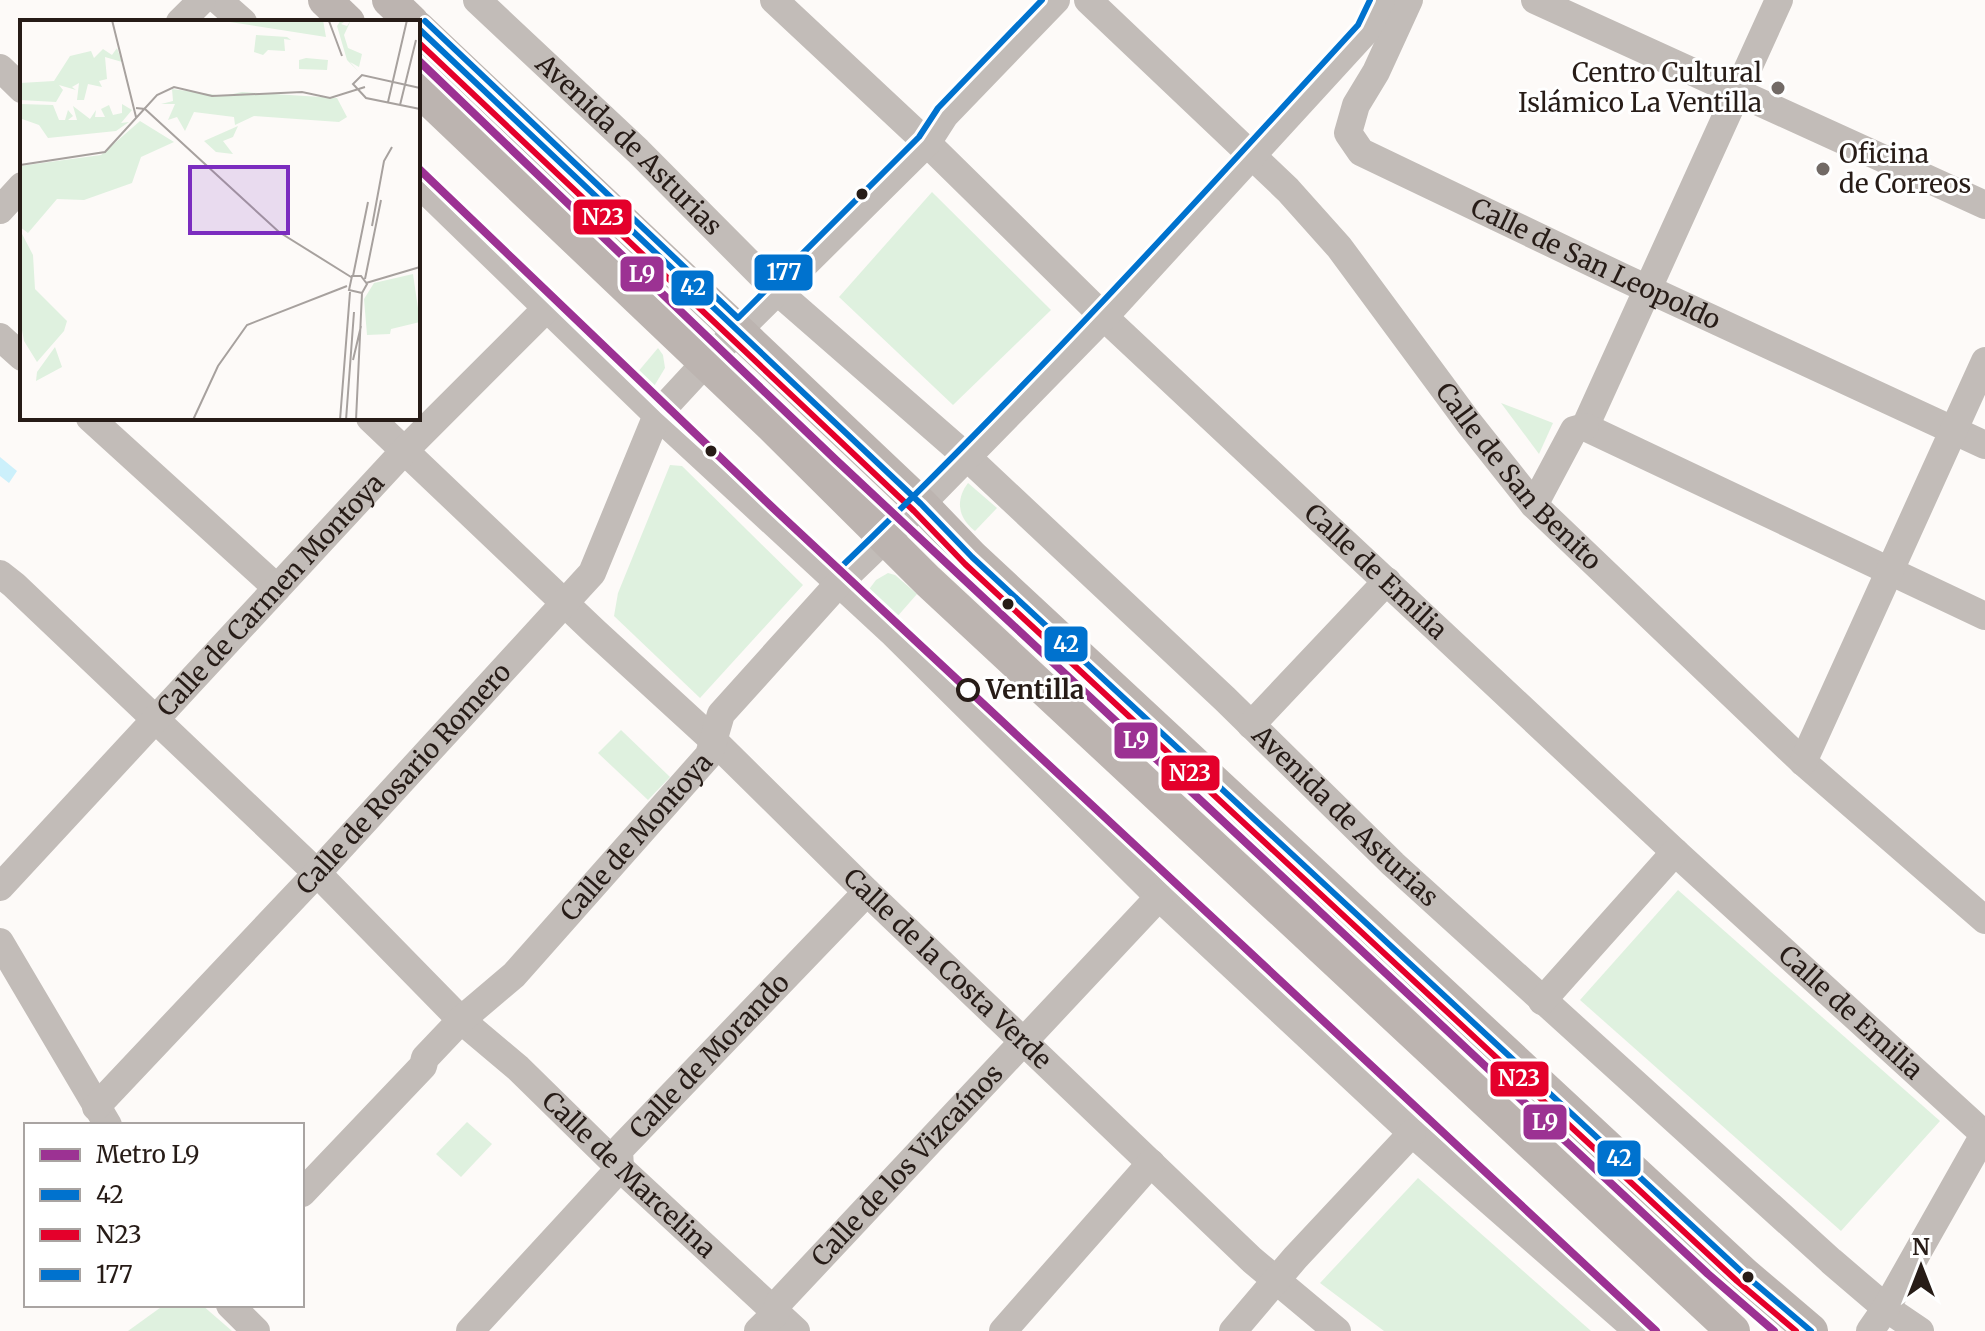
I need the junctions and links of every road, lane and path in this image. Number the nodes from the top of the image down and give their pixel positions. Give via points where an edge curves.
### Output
1 (202, 0) edge
2 (218, 0) edge
3 (325, 0) edge
4 (389, 0) edge
5 (477, 0) edge
6 (774, 0) edge
7 (1056, 0) edge
8 (1088, 0) edge
9 (1381, 0) edge
10 (1409, 0) edge
11 (1535, 0) edge
12 (1779, 0) edge
13 (182, 20) edge
14 (241, 20) edge
15 (346, 20) edge
16 (410, 20) edge
17 (420, 30) edge
18 (0, 68) edge
19 (20, 87) edge
20 (420, 91) edge
21 (1737, 93) junction
22 (927, 143) junction
23 (1251, 154) junction
24 (420, 185) edge
25 (20, 188) edge
26 (1985, 205) edge
27 (0, 210) edge
28 (1649, 289) junction
29 (778, 292) junction
30 (547, 308) junction
31 (1104, 317) junction
32 (738, 332) junction
33 (0, 337) edge
34 (20, 355) edge
35 (1985, 361) edge
36 (706, 362) junction
37 (657, 415) junction
38 (92, 420) edge
39 (372, 420) edge
40 (1585, 427) junction
41 (1953, 430) junction
42 (1985, 445) edge
43 (405, 450) junction
44 (967, 457) junction
45 (921, 504) junction
46 (1534, 505) junction
47 (884, 540) junction
48 (1891, 573) junction
49 (0, 574) edge
50 (1387, 581) junction
51 (840, 582) junction
52 (277, 588) junction
53 (565, 600) junction
54 (1985, 616) edge
55 (154, 720) junction
56 (1251, 725) junction
57 (714, 741) junction
58 (1803, 762) junction
59 (1675, 852) junction
60 (317, 873) junction
61 (0, 887) edge
62 (867, 892) junction
63 (1159, 897) junction
64 (1985, 920) edge
65 (0, 942) edge
66 (1542, 1001) junction
67 (461, 1020) junction
68 (1024, 1043) junction
69 (102, 1116) edge
70 (1412, 1133) junction
71 (1985, 1134) edge
72 (1151, 1163) junction
73 (620, 1168) junction
74 (304, 1191) edge
75 (1275, 1280) junction
76 (232, 1307) edge
77 (1886, 1308) junction
78 (776, 1325) edge
79 (256, 1331) edge
80 (470, 1331) edge
81 (1003, 1331) edge
82 (1233, 1331) edge
83 (1337, 1331) edge
84 (1638, 1331) edge
85 (1733, 1331) edge
86 (1811, 1331) edge
87 (1870, 1331) edge
88 (1920, 1331) edge

1 - 13 street
2 - 14 street
3 - 15 main road
4 - 16 main road
5 - 29 street, Avenida de Asturias
6 - 22 street, Calle de Emilia
7 - 22 street via 945,115
8 - 23 street, Calle de San Benito
9 - 23 street, Calle de Montoya via 1366,31
10 - 28 street, Calle de San Leopoldo via 1356,105 1348,133 1361,152
11 - 21 street
12 - 21 street
17 - 32 main road
18 - 19 street
20 - 36 main road
21 - 26 street
21 - 28 street
22 - 29 street
22 - 31 street, Calle de Emilia
23 - 31 street, Calle de Montoya
23 - 46 street, Calle de San Benito via 1339,247
24 - 30 street
25 - 27 street
28 - 40 street
28 - 41 street, Calle de San Leopoldo
29 - 32 street
29 - 44 street, Avenida de Asturias
30 - 37 street
30 - 43 street, Calle de Carmen Montoya
31 - 44 street, Calle de Montoya
31 - 50 street, Calle de Emilia
32 - 36 street
32 - 45 main road
33 - 34 street
35 - 41 street
36 - 37 street
36 - 47 main road
37 - 51 street
37 - 53 street, Calle de Rosario Romero via 592,573
38 - 52 street
39 - 43 street, Calle de la Costa Verde
40 - 46 street via 1574,430
40 - 48 street
41 - 42 street, Calle de San Leopoldo
41 - 48 street
43 - 52 street, Calle de Carmen Montoya
43 - 53 street, Calle de la Costa Verde
44 - 45 street, Calle de Montoya
44 - 56 street, Avenida de Asturias
45 - 47 street, Calle de Montoya
45 - 86 main road via 1721,1253
46 - 58 street, Calle de San Benito
47 - 51 street, Calle de Montoya
47 - 85 main road
48 - 54 street
48 - 58 street
49 - 55 street, Calle de Marcelina
50 - 56 street
50 - 59 street, Calle de Emilia
51 - 57 street, Calle de Montoya via 721,714
51 - 63 street
52 - 55 street, Calle de Carmen Montoya
53 - 57 street, Calle de la Costa Verde
53 - 60 street, Calle de Rosario Romero
55 - 60 street, Calle de Marcelina
55 - 61 street, Calle de Carmen Montoya
56 - 66 street, Avenida de Asturias
57 - 62 street, Calle de la Costa Verde
57 - 67 street, Calle de Montoya via 709,755 514,975
58 - 64 street, Calle de San Benito
59 - 66 street
59 - 71 street, Calle de Emilia
60 - 67 street, Calle de Marcelina
60 - 69 street, Calle de Rosario Romero
62 - 68 street, Calle de la Costa Verde
62 - 73 street, Calle de Morando via 619,1150
63 - 68 street, Calle de los Vizcaínos
63 - 70 street
65 - 69 street
66 - 77 street, Avenida de Asturias
67 - 73 street, Calle de Marcelina
67 - 74 street, Calle de Montoya
68 - 72 street, Calle de la Costa Verde
68 - 78 street, Calle de los Vizcaínos via 780,1301
70 - 75 street
70 - 84 street
71 - 77 street
72 - 75 street, Calle de la Costa Verde
72 - 81 street
73 - 78 street, Calle de Marcelina
73 - 80 street, Calle de Morando
75 - 82 street
75 - 83 street, Calle de la Costa Verde
76 - 79 street
77 - 87 street
77 - 88 street, Avenida de Asturias

